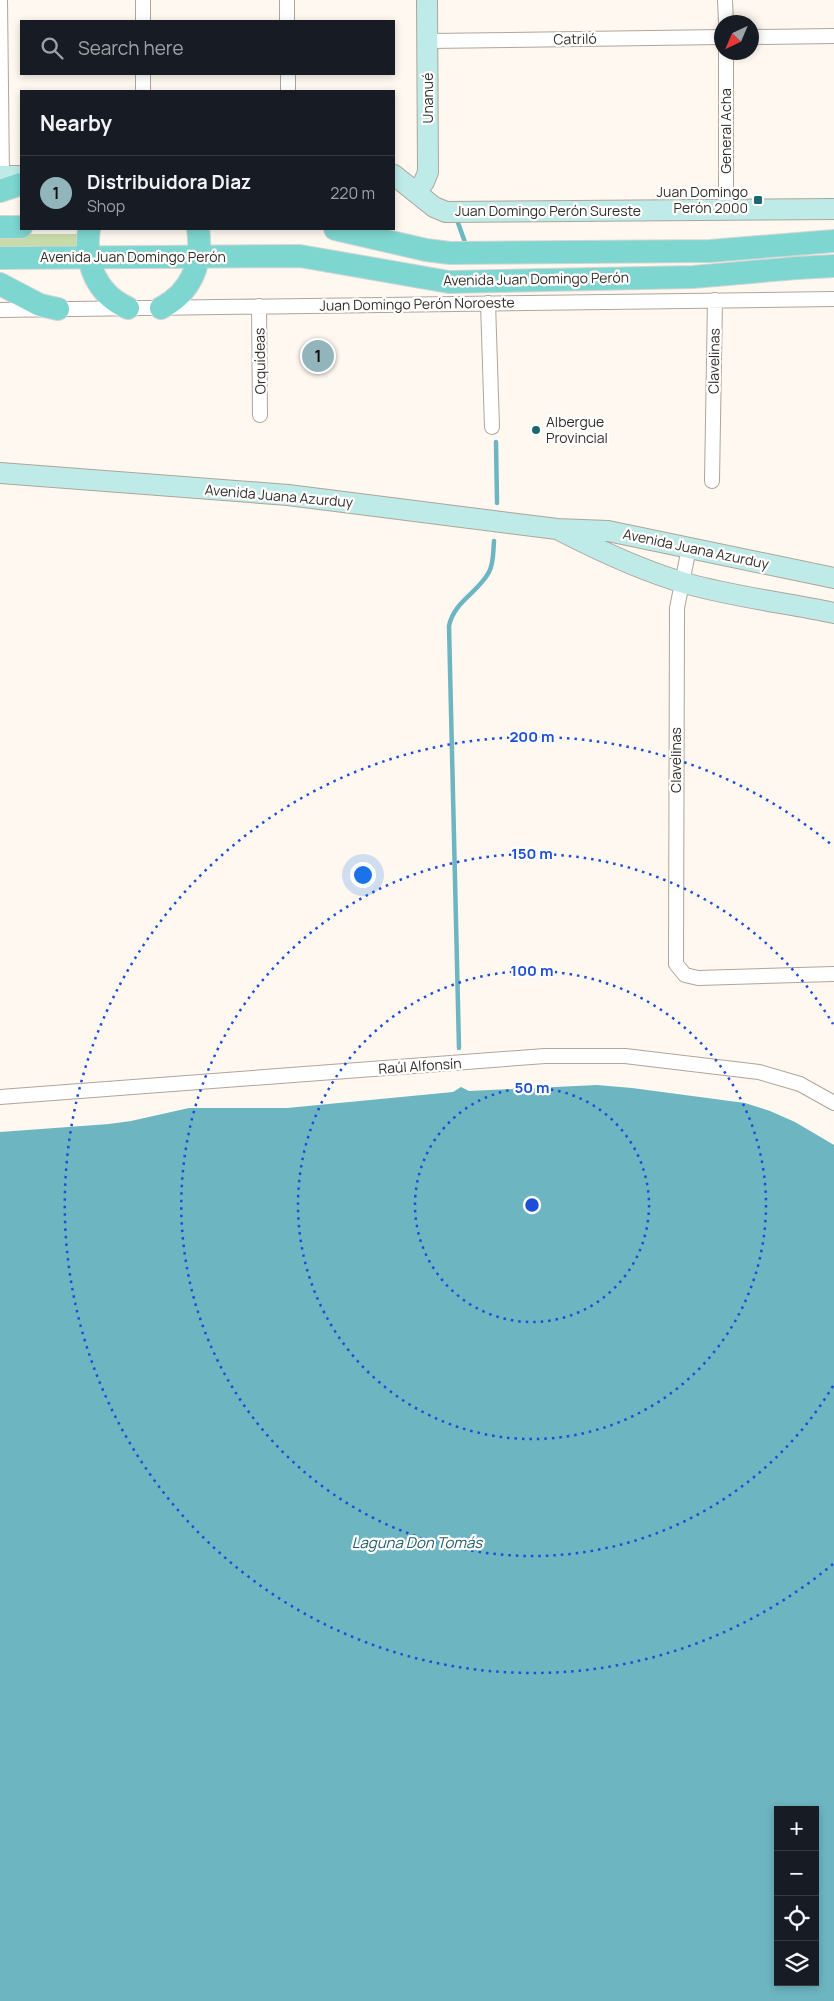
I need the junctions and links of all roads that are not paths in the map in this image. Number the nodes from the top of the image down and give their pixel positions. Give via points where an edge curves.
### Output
1 (0, 0) edge
2 (143, 0) edge
3 (287, 0) edge
4 (427, 0) edge
5 (726, 0) edge
6 (726, 15) edge
7 (143, 20) edge
8 (287, 20) edge
9 (834, 36) edge
10 (714, 37) edge
11 (759, 37) edge
12 (428, 41) junction
13 (726, 60) edge
14 (143, 75) edge
15 (288, 75) edge
16 (143, 90) edge
17 (288, 90) edge
18 (395, 176) edge
19 (9, 181) edge
20 (416, 192) junction
21 (834, 209) edge
22 (726, 210) junction
23 (834, 226) edge
24 (0, 227) edge
25 (20, 227) edge
26 (89, 230) edge
27 (198, 230) edge
28 (339, 230) edge
29 (834, 240) edge
30 (797, 242) junction
31 (199, 256) junction
32 (88, 257) junction
33 (0, 258) edge
34 (834, 266) edge
35 (0, 284) edge
36 (834, 299) edge
37 (715, 300) junction
38 (488, 304) junction
39 (259, 306) junction
40 (128, 308) junction
41 (161, 308) junction
42 (58, 309) junction
43 (0, 310) edge
44 (260, 416) dead end
45 (492, 427) dead end
46 (0, 473) edge
47 (712, 481) dead end
48 (557, 529) junction
49 (688, 548) junction
50 (834, 578) edge
51 (681, 582) junction
52 (834, 613) edge
53 (834, 974) edge
54 (0, 1097) edge
55 (834, 1103) edge

1 - 19 street
2 - 7 street
3 - 8 street
4 - 12 street, Unanué
5 - 6 street
9 - 11 street
10 - 12 street, Catriló
12 - 20 street, Unanué via 428,172
13 - 22 street, General Acha
14 - 16 street
15 - 17 street
18 - 20 street, Juan Domingo Perón Sureste
20 - 22 street, Juan Domingo Perón Sureste via 446,212
21 - 22 street, Juan Domingo Perón Sureste
23 - 30 main road
24 - 25 main road
26 - 32 main road
27 - 31 main road
28 - 30 main road, Avenida Juan Domingo Perón via 450,253 710,251
29 - 30 main road, Avenida Juan Domingo Perón
31 - 32 main road, Avenida Juan Domingo Perón
31 - 34 main road, Avenida Juan Domingo Perón via 300,256 449,282 693,277
31 - 41 main road via 195,273 186,287
32 - 33 main road, Avenida Juan Domingo Perón
32 - 40 main road via 99,284
35 - 42 main road via 40,305
36 - 37 street, Juan Domingo Perón Noroeste
37 - 38 street, Juan Domingo Perón Noroeste
37 - 47 street, Clavelinas
38 - 39 street, Juan Domingo Perón Noroeste
38 - 45 street
39 - 41 street, Juan Domingo Perón Noroeste
39 - 44 street, Orquídeas
40 - 41 street, Juan Domingo Perón Noroeste
40 - 42 street, Juan Domingo Perón Noroeste
42 - 43 street, Juan Domingo Perón Noroeste
46 - 48 street, Avenida Juana Azurduy via 295,496
48 - 49 street, Avenida Juana Azurduy via 608,531
48 - 51 street, Avenida Juana Azurduy via 602,551
49 - 50 street, Avenida Juana Azurduy
49 - 51 street, Clavelinas
51 - 52 street, Avenida Juana Azurduy
51 - 53 street, Clavelinas via 677,616 676,964 681,972 698,978
54 - 55 street, Raúl Alfonsín via 545,1056 597,1055 759,1072 800,1084

